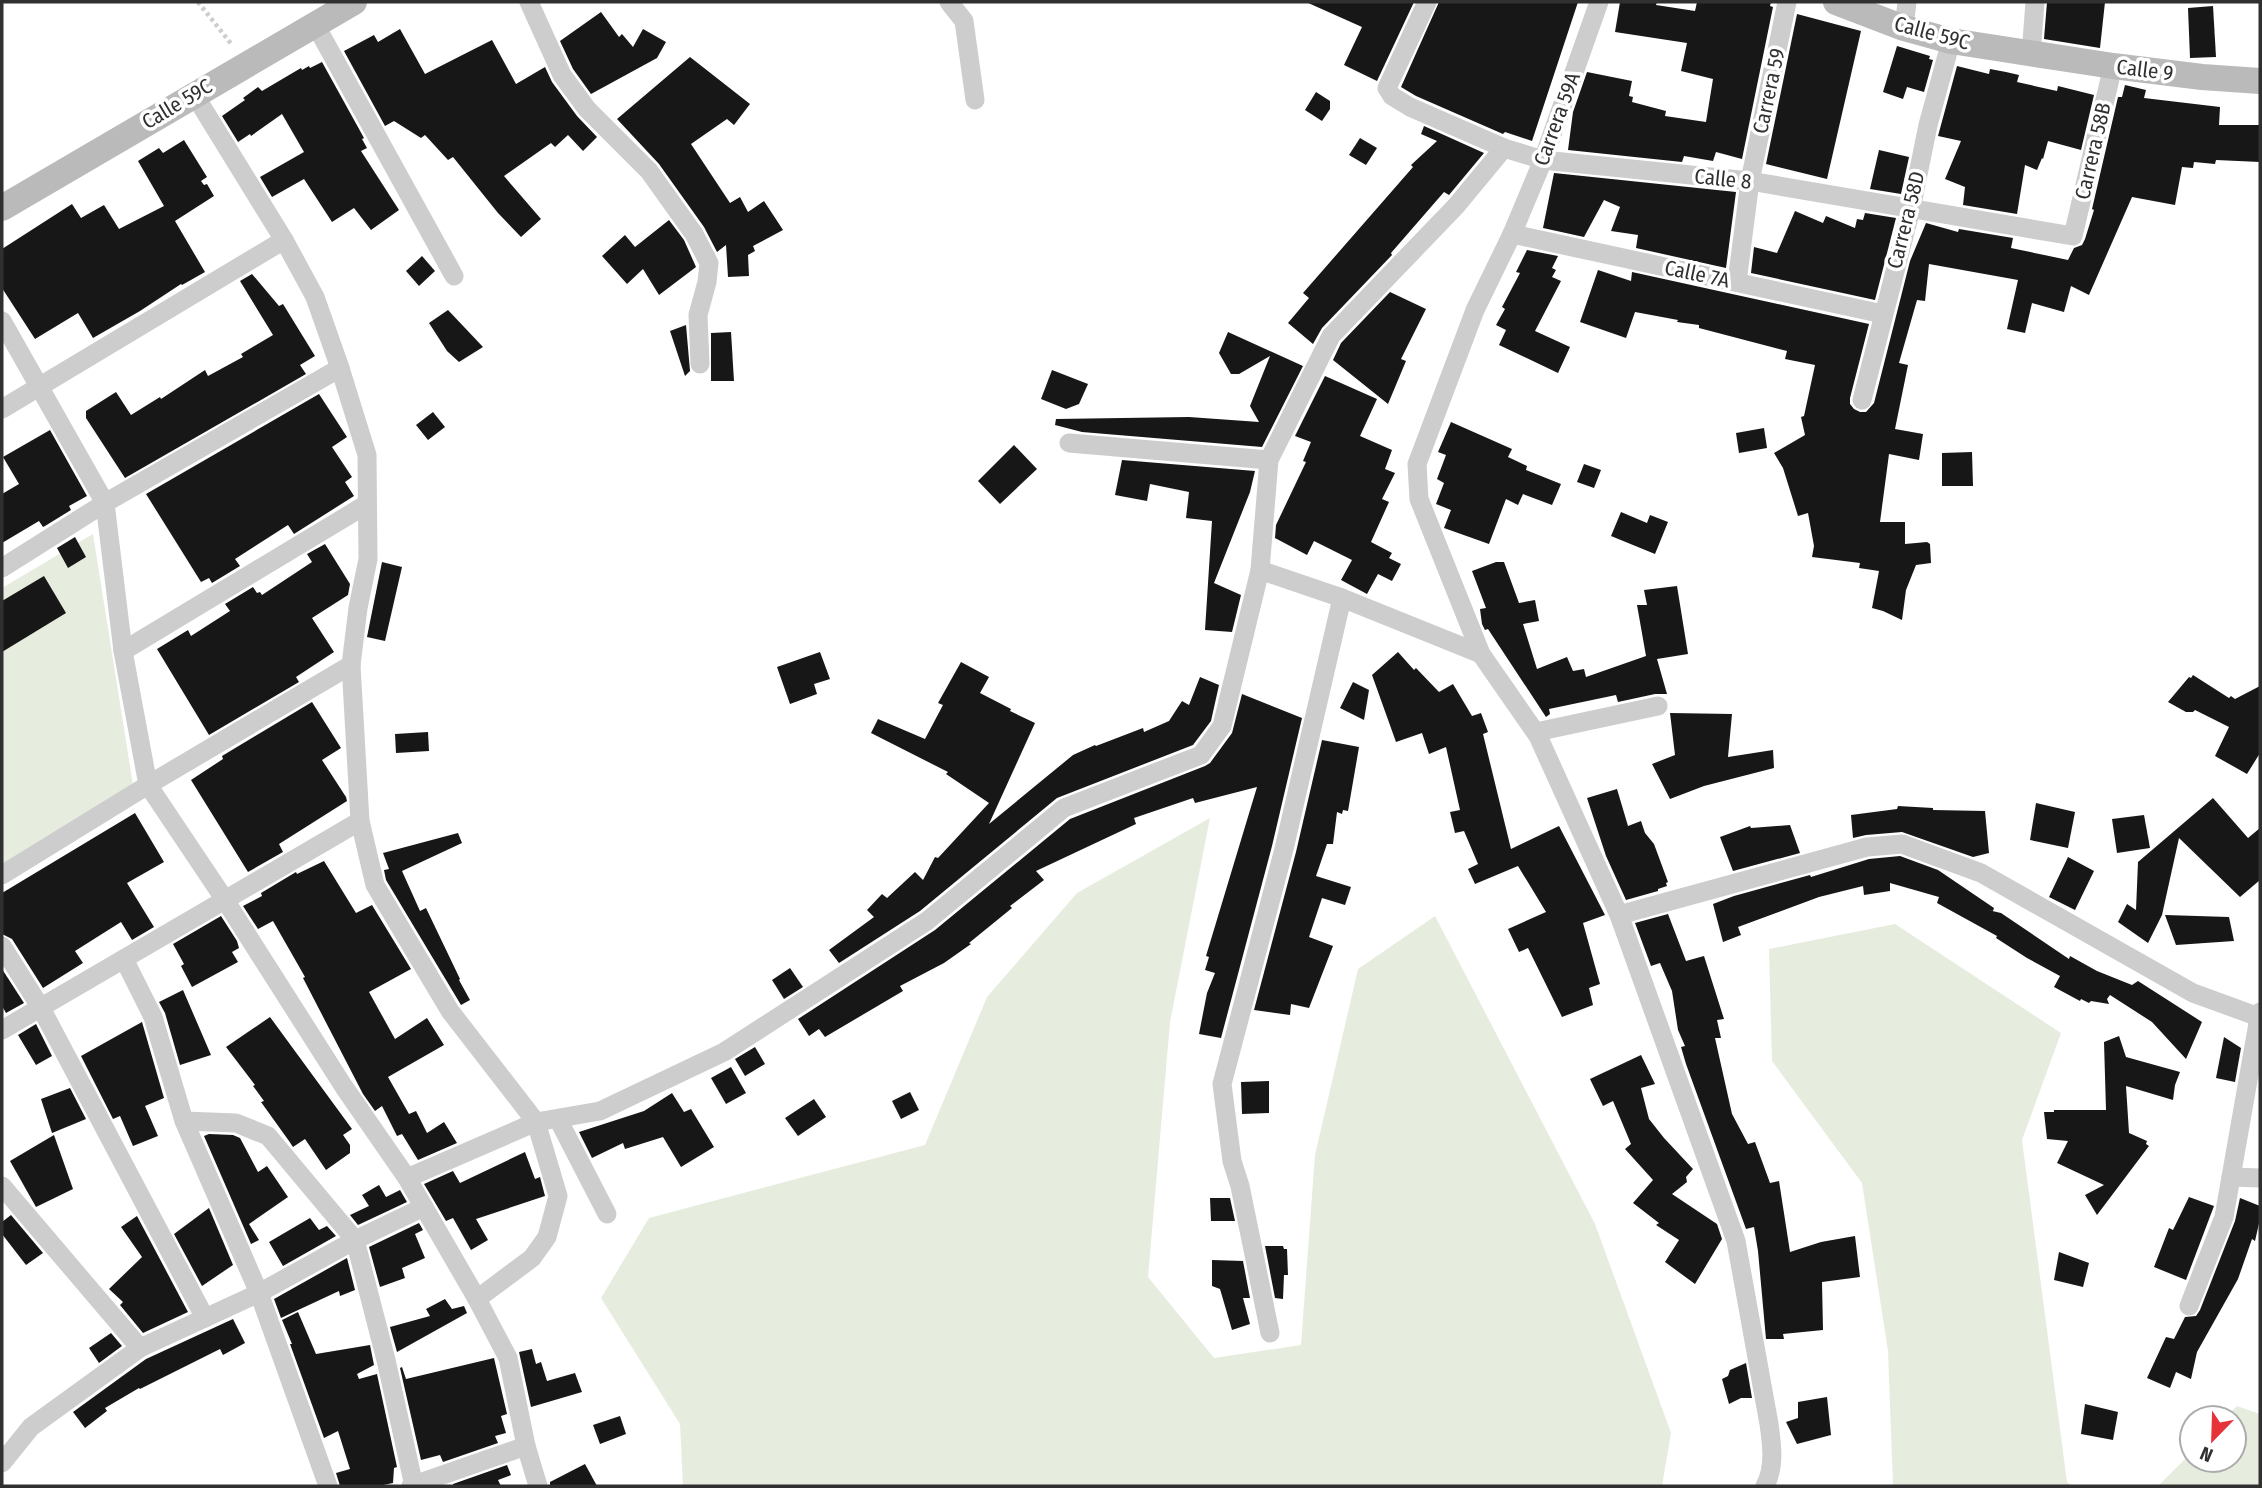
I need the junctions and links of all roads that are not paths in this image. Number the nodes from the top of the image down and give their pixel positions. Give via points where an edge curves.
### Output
1 (354, 2) edge
2 (529, 2) edge
3 (949, 2) edge
4 (1427, 2) edge
5 (1599, 2) edge
6 (1787, 2) edge
7 (1836, 2) edge
8 (1907, 2) edge
9 (2035, 2) edge
10 (315, 24) junction
11 (1904, 28) junction
12 (1951, 41) junction
13 (2031, 54) junction
14 (2113, 66) junction
15 (2260, 81) edge
16 (194, 94) junction
17 (975, 100) dead end
18 (1504, 148) junction
19 (1543, 160) junction
20 (1750, 181) junction
21 (2, 208) edge
22 (1911, 209) junction
23 (1512, 234) junction
24 (2073, 236) joint
25 (284, 240) junction
26 (454, 276) dead end
27 (1737, 282) junction
28 (1883, 314) junction
29 (2, 321) edge
30 (700, 364) dead end
31 (340, 368) junction
32 (40, 386) junction
33 (1862, 400) dead end
34 (2, 410) edge
35 (1069, 443) dead end
36 (1269, 460) junction
37 (105, 503) junction
38 (366, 503) junction
39 (2, 569) edge
40 (1260, 570) junction
41 (1342, 598) junction
42 (123, 651) junction
43 (1481, 654) junction
44 (351, 665) junction
45 (1658, 706) dead end
46 (1536, 732) junction
47 (148, 785) junction
48 (360, 821) junction
49 (2, 875) edge
50 (225, 900) junction
51 (1619, 915) junction
52 (2, 947) edge
53 (124, 959) junction
54 (41, 1008) junction
55 (2260, 1015) edge
56 (2, 1030) edge
57 (558, 1119) junction
58 (184, 1121) junction
59 (536, 1122) junction
60 (2231, 1177) junction
61 (407, 1178) junction
62 (2260, 1178) edge
63 (2, 1186) edge
64 (424, 1207) junction
65 (607, 1214) dead end
66 (355, 1240) junction
67 (259, 1293) junction
68 (477, 1299) junction
69 (2189, 1306) dead end
70 (205, 1318) junction
71 (1270, 1334) dead end
72 (140, 1348) junction
73 (526, 1446) junction
74 (2, 1463) edge
75 (328, 1486) edge
76 (413, 1486) edge
77 (538, 1486) edge
78 (1765, 1486) edge

1 - 10 street, Calle 59C
2 - 30 street via 562,75 587,109 649,170 709,263 698,315
3 - 17 street via 964,21
4 - 18 street, Calle 8 via 1387,88 1410,107
5 - 19 street, Carrera 59A
6 - 20 street, Carrera 59
7 - 11 street, Calle 59C
8 - 11 street
9 - 13 street
10 - 16 street, Calle 59C
10 - 26 street
11 - 12 street, Calle 59C
12 - 13 street, Calle 59C
12 - 22 street, Carrera 58D
13 - 14 street, Calle 9
14 - 15 street, Calle 9
14 - 24 street, Carrera 58B
16 - 21 street, Calle 59C
16 - 25 street
18 - 19 street, Calle 8
18 - 36 street via 1456,206 1331,336
19 - 20 street, Calle 8
19 - 23 street, Carrera 59A
20 - 22 street, Calle 8
20 - 27 street, Carrera 59
22 - 24 street, Calle 8
22 - 28 street, Carrera 58D
23 - 27 street, Calle 7A
23 - 43 street, Carrera 59A via 1475,310 1417,464 1419,499
25 - 31 street via 315,297
25 - 32 street
27 - 28 street, Calle 7A
28 - 33 street, Carrera 58D
29 - 32 street
31 - 37 street
31 - 38 street via 367,455
32 - 34 street
32 - 37 street
35 - 36 street
36 - 40 street
37 - 39 street
37 - 42 street
38 - 42 street
38 - 44 street via 368,559
40 - 41 street
40 - 57 street via 1222,726 1201,755 1064,808 927,921 724,1052 600,1111
41 - 43 street
41 - 71 street via 1284,849 1222,1084 1232,1161
42 - 47 street
43 - 46 street, Carrera 59A
44 - 47 street
44 - 48 street
45 - 46 street
46 - 51 street, Carrera 59A
47 - 49 street
47 - 50 street
48 - 50 street
48 - 59 street via 375,885 450,1011
50 - 53 street
50 - 61 street
51 - 55 street via 1867,847 1902,844 1981,873 2193,993
51 - 78 street, Carrera 59A via 1736,1241 1773,1454
52 - 54 street
53 - 54 street
53 - 58 street via 153,1017
54 - 56 street
54 - 70 street
55 - 60 street
57 - 59 street
57 - 65 street
58 - 66 street via 236,1123 268,1136
58 - 67 street
59 - 61 street
59 - 68 street via 558,1196 547,1237 532,1258
60 - 62 street
60 - 69 street via 2224,1217
61 - 64 street
63 - 72 street
64 - 66 street
64 - 68 street
66 - 67 street
66 - 76 street
67 - 70 street
67 - 75 street
68 - 73 street via 508,1358
70 - 72 street
72 - 74 street via 31,1427
73 - 76 street
73 - 77 street

